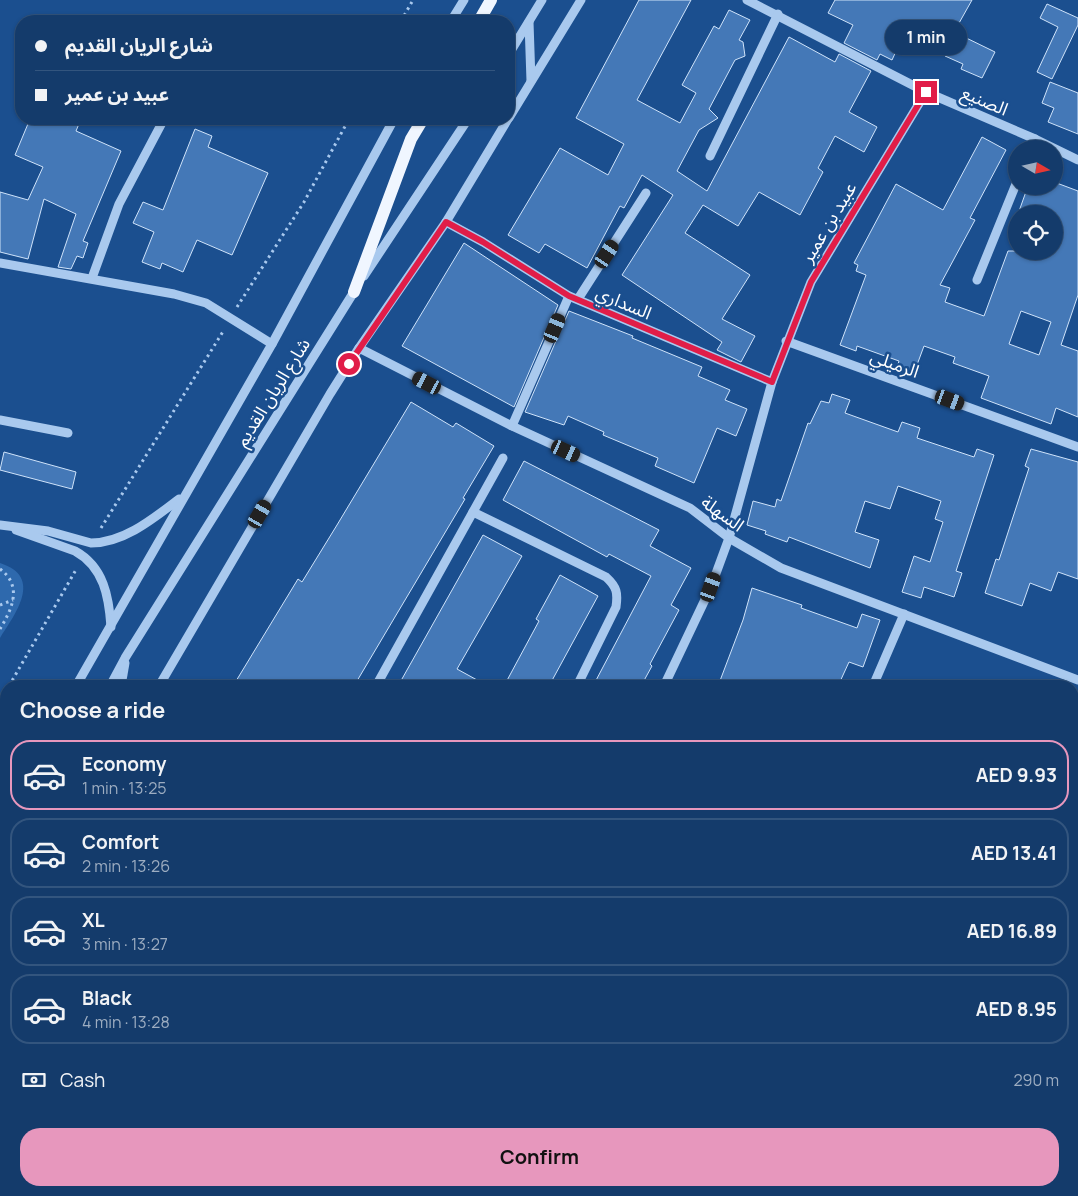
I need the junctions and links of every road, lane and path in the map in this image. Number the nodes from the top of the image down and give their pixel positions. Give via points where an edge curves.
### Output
1 (413, 0) edge
2 (464, 0) edge
3 (491, 0) edge
4 (542, 0) edge
5 (582, 0) edge
6 (748, 0) edge
7 (778, 14) junction
8 (404, 15) edge
9 (455, 15) edge
10 (482, 15) edge
11 (530, 20) junction
12 (515, 44) edge
13 (531, 81) junction
14 (926, 92) junction
15 (515, 107) edge
16 (161, 125) edge
17 (346, 125) edge
18 (391, 125) edge
19 (419, 125) edge
20 (464, 125) edge
21 (504, 125) edge
22 (1035, 139) joint
23 (710, 156) dead end
24 (1078, 160) edge
25 (646, 193) dead end
26 (1012, 195) edge
27 (446, 222) junction
28 (0, 263) edge
29 (92, 278) junction
30 (977, 280) dead end
31 (354, 292) junction
32 (573, 298) junction
33 (231, 318) junction
34 (786, 341) junction
35 (272, 344) junction
36 (358, 348) junction
37 (772, 382) junction
38 (0, 420) edge
39 (512, 426) junction
40 (68, 433) dead end
41 (1078, 447) edge
42 (503, 458) dead end
43 (183, 496) junction
44 (473, 512) junction
45 (0, 526) edge
46 (13, 528) junction
47 (729, 538) junction
48 (92, 543) junction
49 (84, 556) junction
50 (0, 570) edge
51 (14, 600) junction
52 (0, 605) edge
53 (904, 614) junction
54 (111, 627) junction
55 (0, 629) edge
56 (125, 658) junction
57 (12, 680) edge
58 (80, 680) edge
59 (113, 680) edge
60 (122, 680) edge
61 (163, 680) edge
62 (379, 680) edge
63 (580, 680) edge
64 (667, 680) edge
65 (875, 680) edge
66 (1078, 680) edge

1 - 8 path
2 - 9 street
3 - 10 main road
4 - 11 street
5 - 13 street
6 - 7 street, الصنيع
7 - 14 street, الصنيع
7 - 23 street
11 - 12 street
11 - 13 street
13 - 15 street
14 - 22 street, الصنيع
14 - 34 street, عبيد بن عمير via 811,282
16 - 29 street via 119,204
17 - 33 path via 304,202
18 - 35 street, شارع الريان القديم
19 - 31 main road via 411,139
20 - 31 street, شارع الريان القديم
21 - 27 street
22 - 24 street, الصنيع
25 - 32 street
26 - 30 street
27 - 32 street, السداري
27 - 36 street
28 - 29 street
29 - 33 street via 206,303
31 - 56 street, شارع الريان القديم
32 - 37 street, السداري
32 - 39 street
33 - 35 street
33 - 48 path
34 - 37 street, عبيد بن عمير
34 - 41 street, الرميلي
35 - 43 street, شارع الريان القديم
36 - 39 street, السهلة
36 - 61 street
37 - 47 street, عبيد بن عمير
38 - 40 street
39 - 47 street, السهلة via 690,508
42 - 44 street
43 - 48 street via 112,541
43 - 54 street, شارع الريان القديم
44 - 62 street
44 - 63 street via 606,577 615,585 618,595 616,607
45 - 46 street
46 - 48 street via 38,529
46 - 49 street
47 - 53 street, السهلة via 781,568
47 - 64 street, عبيد بن عمير via 711,587
49 - 54 street via 97,569 105,586
49 - 57 path
50 - 51 path via 12,584
51 - 52 path
51 - 55 path
53 - 65 street
53 - 66 street, السهلة
54 - 58 street, شارع الريان القديم
56 - 59 street, شارع الريان القديم
56 - 60 street

